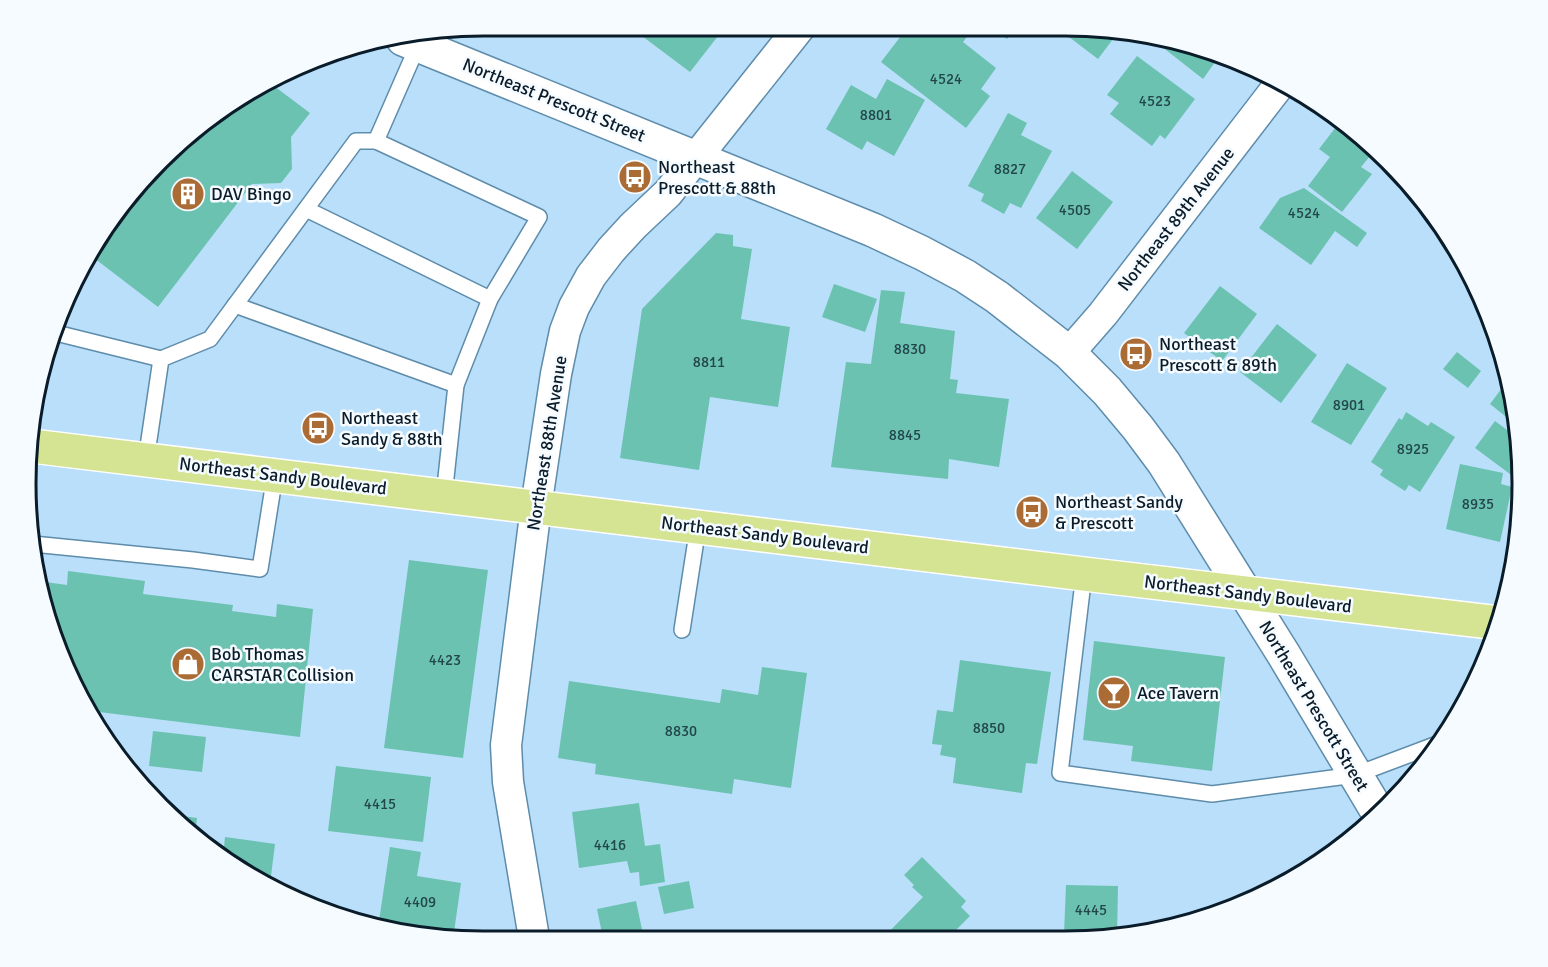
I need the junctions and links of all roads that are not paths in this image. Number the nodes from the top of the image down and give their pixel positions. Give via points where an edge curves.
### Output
1 (793, 36) edge
2 (410, 42) edge
3 (411, 42) edge
4 (1276, 89) edge
5 (376, 141) junction
6 (696, 158) junction
7 (306, 209) junction
8 (490, 299) junction
9 (235, 305) junction
10 (62, 334) edge
11 (1069, 352) junction
12 (161, 358) junction
13 (456, 385) junction
14 (38, 447) edge
15 (146, 460) junction
16 (275, 475) junction
17 (444, 496) junction
18 (536, 507) junction
19 (698, 527) junction
20 (40, 545) edge
21 (1084, 574) junction
22 (1245, 593) junction
23 (1490, 621) edge
24 (682, 630) dead end
25 (1425, 749) edge
26 (1355, 775) junction
27 (1375, 806) edge
28 (533, 931) edge

1 - 6 street, Northeast 88th Avenue
2 - 5 lane
3 - 6 street, Northeast Prescott Street
4 - 11 street, Northeast 89th Avenue via 1103,314
5 - 7 lane via 356,141
5 - 8 lane via 539,217
6 - 11 street, Northeast Prescott Street via 922,253 997,297
6 - 18 street, Northeast 88th Avenue via 668,193 611,250 574,307 556,374
7 - 8 lane
7 - 9 lane
8 - 13 lane
9 - 12 lane via 210,339
9 - 13 lane
10 - 12 lane
11 - 22 street, Northeast Prescott Street via 1138,428 1164,463
12 - 15 lane
13 - 17 lane
14 - 15 main road, Northeast Sandy Boulevard
15 - 16 main road, Northeast Sandy Boulevard
16 - 17 main road, Northeast Sandy Boulevard
16 - 20 lane via 260,568
17 - 18 main road, Northeast Sandy Boulevard
18 - 19 main road, Northeast Sandy Boulevard
18 - 28 street, Northeast 88th Avenue via 506,745 508,782
19 - 21 main road, Northeast Sandy Boulevard
19 - 24 lane
21 - 22 main road, Northeast Sandy Boulevard
21 - 26 lane via 1060,774 1212,794
22 - 23 main road, Northeast Sandy Boulevard
22 - 26 street, Northeast Prescott Street
25 - 26 lane
26 - 27 street, Northeast Prescott Street

